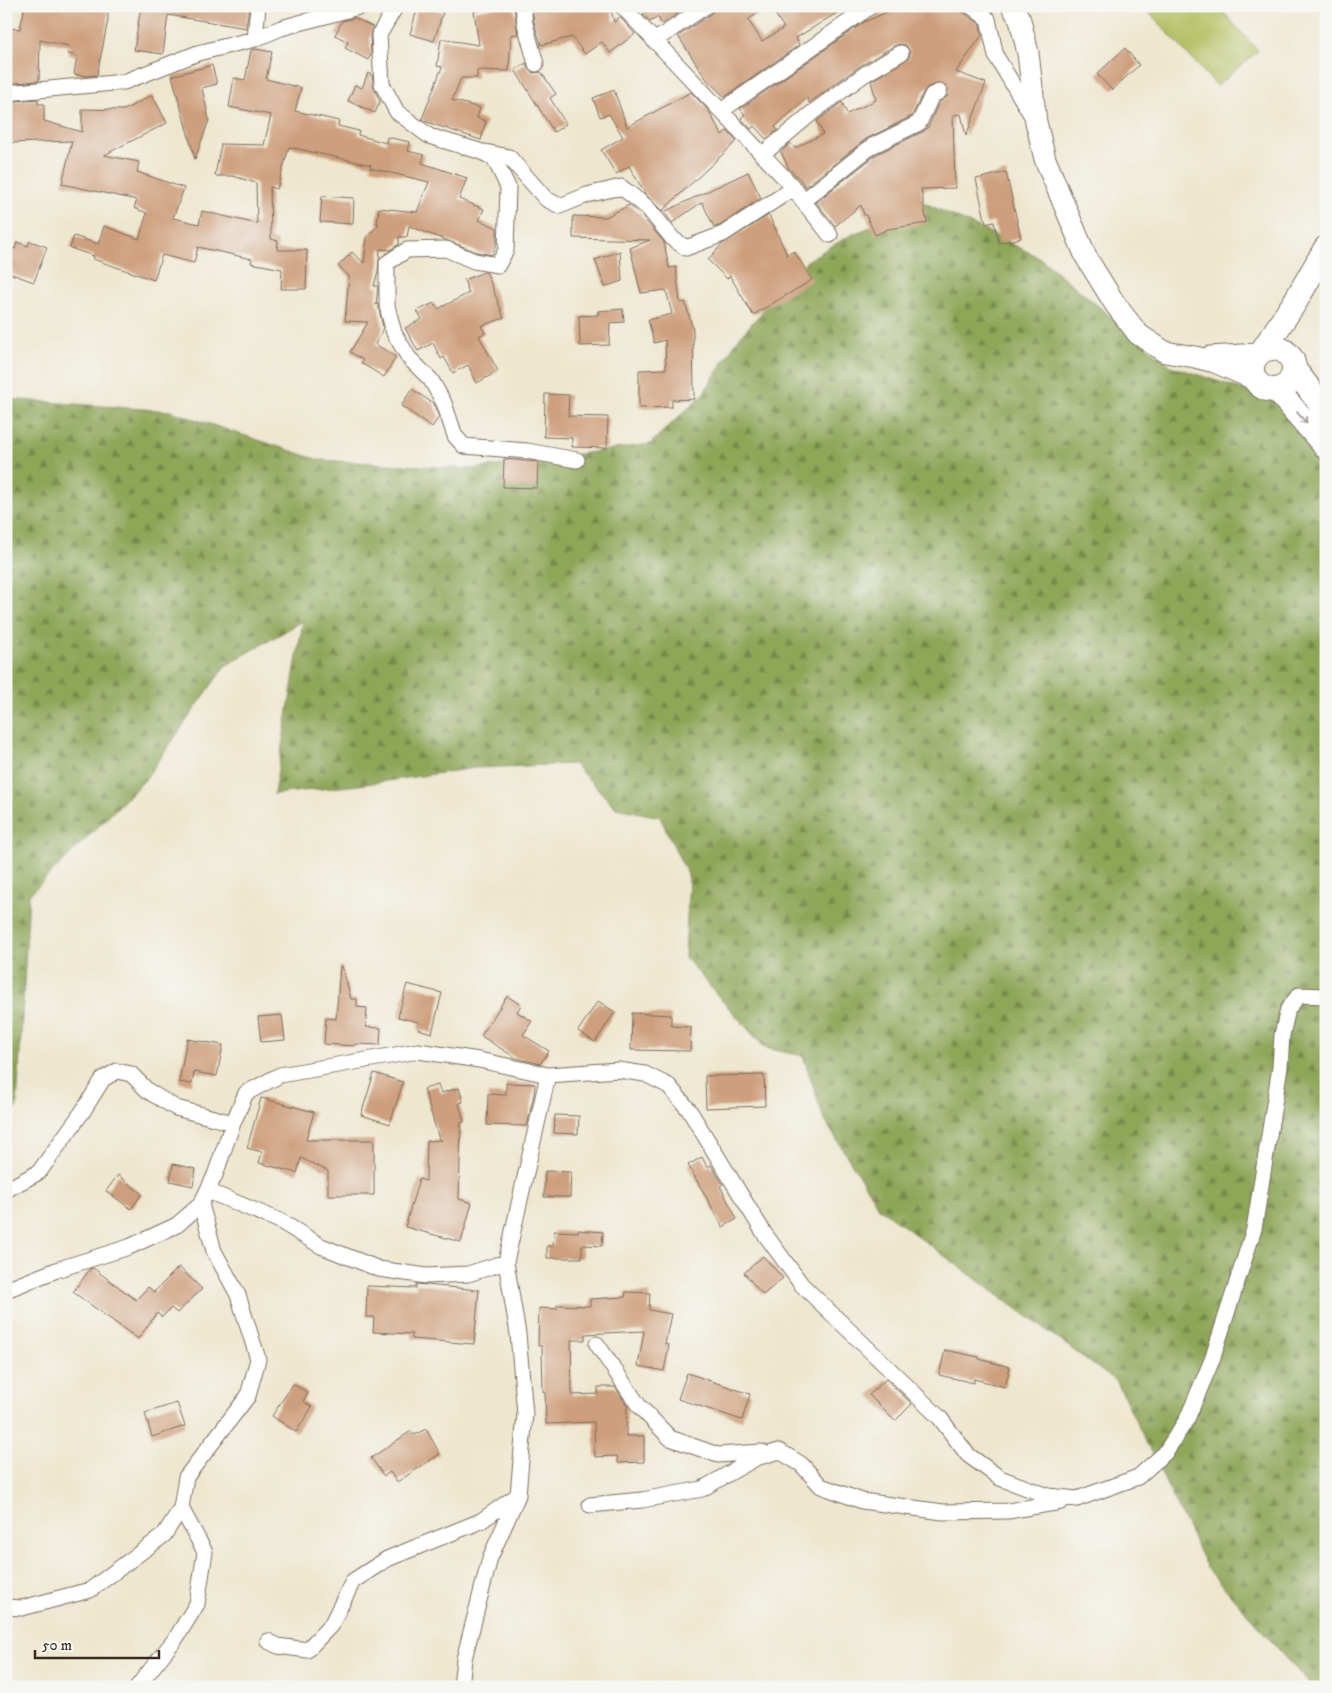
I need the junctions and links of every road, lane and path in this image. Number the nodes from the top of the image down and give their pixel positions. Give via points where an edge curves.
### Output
1 (258, 6) edge
2 (362, 6) edge
3 (396, 6) edge
4 (523, 6) edge
5 (622, 6) edge
6 (706, 6) edge
7 (871, 6) edge
8 (970, 6) edge
9 (1012, 6) edge
10 (255, 39) junction
11 (654, 41) junction
12 (901, 53) dead end
13 (536, 64) dead end
14 (939, 92) dead end
15 (6, 93) edge
16 (721, 111) junction
17 (1036, 122) junction
18 (479, 151) junction
19 (762, 155) junction
20 (794, 188) junction
21 (803, 201) junction
22 (830, 235) dead end
23 (1326, 248) edge
24 (1295, 302) junction
25 (1261, 352) junction
26 (1195, 356) junction
27 (1292, 362) junction
28 (1254, 379) junction
29 (1277, 390) junction
30 (1326, 411) edge
31 (1326, 447) edge
32 (577, 460) dead end
33 (1326, 996) edge
34 (548, 1075) junction
35 (233, 1123) junction
36 (6, 1190) edge
37 (208, 1190) junction
38 (201, 1204) junction
39 (506, 1262) junction
40 (6, 1290) edge
41 (597, 1344) dead end
42 (779, 1451) junction
43 (518, 1495) junction
44 (1077, 1499) junction
45 (590, 1505) dead end
46 (181, 1508) junction
47 (6, 1607) edge
48 (268, 1641) dead end
49 (136, 1687) edge
50 (461, 1687) edge

1 - 10 street
2 - 10 street via 281,28
3 - 18 street via 379,35 382,84 397,112 429,136
4 - 13 street
5 - 11 street
6 - 11 street
7 - 16 street
8 - 17 street via 988,19 996,56
9 - 17 main road via 1020,20 1028,53
10 - 15 street via 198,53 124,82
11 - 16 street
12 - 19 street via 813,112
14 - 21 street via 932,95 919,122 872,146
16 - 19 street
17 - 26 main road via 1058,193 1086,258 1114,304 1138,334 1165,352
18 - 20 street via 509,157 546,199 560,206 587,194 621,187 646,207 673,239 686,248 723,234
18 - 32 street via 494,158 508,187 506,250 498,265 474,261 446,249 407,250 387,263 387,306 394,333 409,358 431,380 444,402 455,436 464,446 527,451
19 - 20 street
20 - 21 street
21 - 22 street
23 - 24 main road
24 - 25 main road
24 - 27 main road
25 - 26 main road
25 - 27 main road via 1277,348
25 - 28 main road via 1252,366
26 - 28 main road
27 - 29 main road via 1290,383
27 - 30 main road
28 - 29 main road via 1264,389
29 -> 31 main road
33 - 44 street via 1299,995 1288,1009 1254,1229 1212,1360 1186,1419 1165,1453 1138,1477
34 - 35 street via 418,1051 280,1075 246,1093
34 - 39 street
34 - 44 street via 618,1070 645,1074 669,1086 689,1110 764,1233 802,1285 940,1418 968,1455 1000,1478 1048,1496
35 - 36 street via 176,1108 148,1091 131,1074 117,1071 103,1079 39,1172
35 - 37 street
37 - 38 street
37 - 39 street via 280,1221 321,1246 379,1269 426,1276 468,1274
38 - 40 street via 177,1225 129,1247
38 - 46 street via 214,1251 238,1295 258,1359 248,1396 186,1476
39 - 43 street via 518,1334 526,1414
41 - 42 street via 639,1406 670,1438 718,1455
42 - 44 street via 801,1464 821,1486 862,1501 943,1512 1008,1511
42 - 45 street via 756,1458 702,1489
43 - 48 street via 481,1521 387,1559 352,1581 331,1625 307,1650 278,1646
43 - 50 street via 490,1558 464,1659
46 - 47 street via 164,1535 90,1590 22,1608
46 - 49 street via 205,1552 197,1604 176,1638

